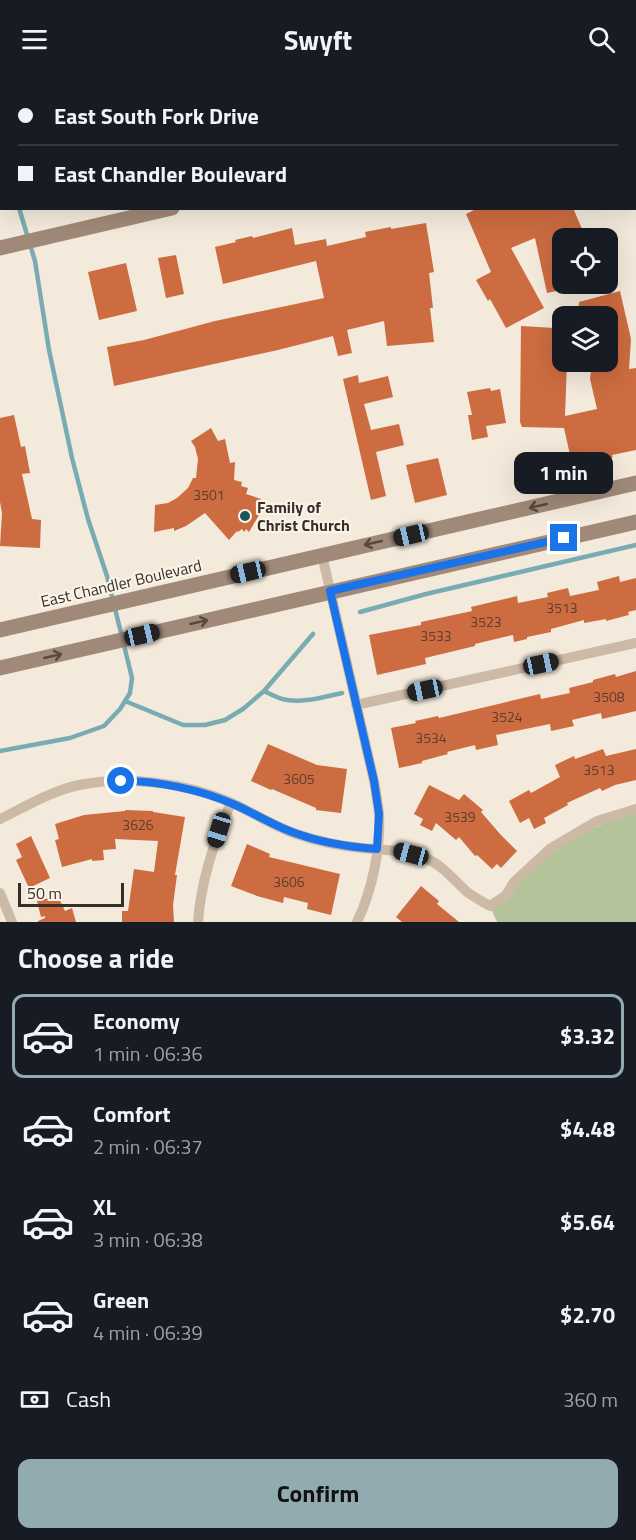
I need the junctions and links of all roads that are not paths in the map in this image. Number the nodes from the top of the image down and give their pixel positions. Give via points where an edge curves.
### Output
1 (163, 210) edge
2 (0, 248) edge
3 (636, 483) edge
4 (636, 522) edge
5 (322, 555) junction
6 (330, 591) junction
7 (0, 630) edge
8 (636, 643) edge
9 (0, 668) edge
10 (356, 705) junction
11 (231, 803) junction
12 (636, 808) edge
13 (0, 819) edge
14 (377, 849) junction
15 (0, 893) edge
16 (12, 922) edge
17 (198, 922) edge
18 (357, 922) edge

1 - 2 main road
3 -> 5 main road, East Chandler Boulevard
4 - 6 main road
5 - 6 street
5 - 7 main road, East Chandler Boulevard
9 -> 6 main road
6 - 10 street
8 - 10 street
10 - 14 street via 376,792
11 - 13 street via 207,794 135,780 107,781 51,795
11 - 14 street via 294,833 334,844
11 - 17 street via 206,872
12 - 14 street via 597,821 551,848 514,882 506,895 490,906 426,858
14 - 18 street via 369,893
15 - 16 street

